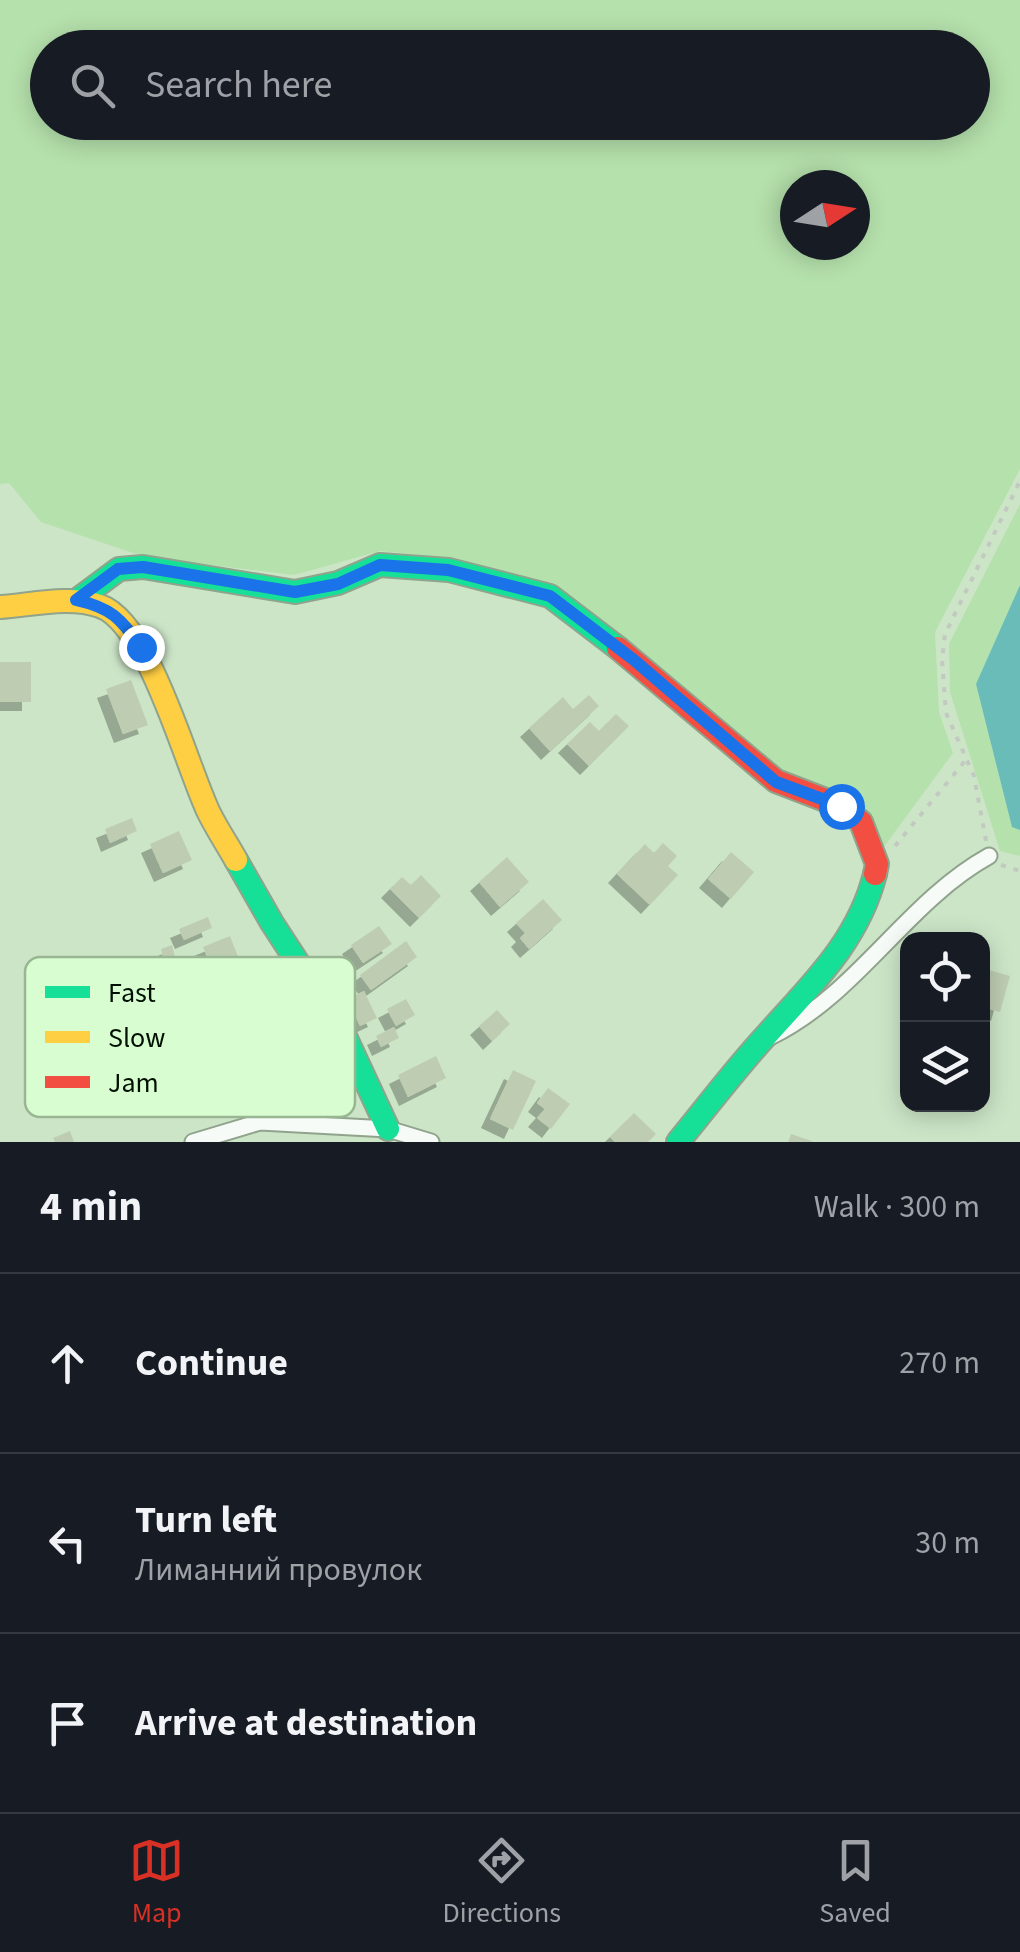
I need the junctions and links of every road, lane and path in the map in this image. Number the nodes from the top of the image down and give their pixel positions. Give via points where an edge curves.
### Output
1 (1020, 480) edge
2 (76, 600) junction
3 (0, 606) edge
4 (965, 761) junction
5 (989, 856) joint
6 (877, 864) junction
7 (294, 957) edge
8 (761, 1041) junction
9 (355, 1058) edge
10 (388, 1129) junction
11 (192, 1142) edge
12 (431, 1142) edge
13 (678, 1142) edge

1 - 4 path via 945,634 946,713
2 - 3 street
2 - 6 street via 118,569 143,567 295,592 338,584 380,565 448,570 550,596 776,782 841,806 861,822
2 - 7 street via 120,618 141,647 209,812
4 - 5 path via 974,776
4 - 6 path
5 - 8 street via 958,873 813,1012
6 - 8 street via 867,906 824,973
8 - 13 street
9 - 10 street
10 - 11 street via 260,1122
10 - 12 street

